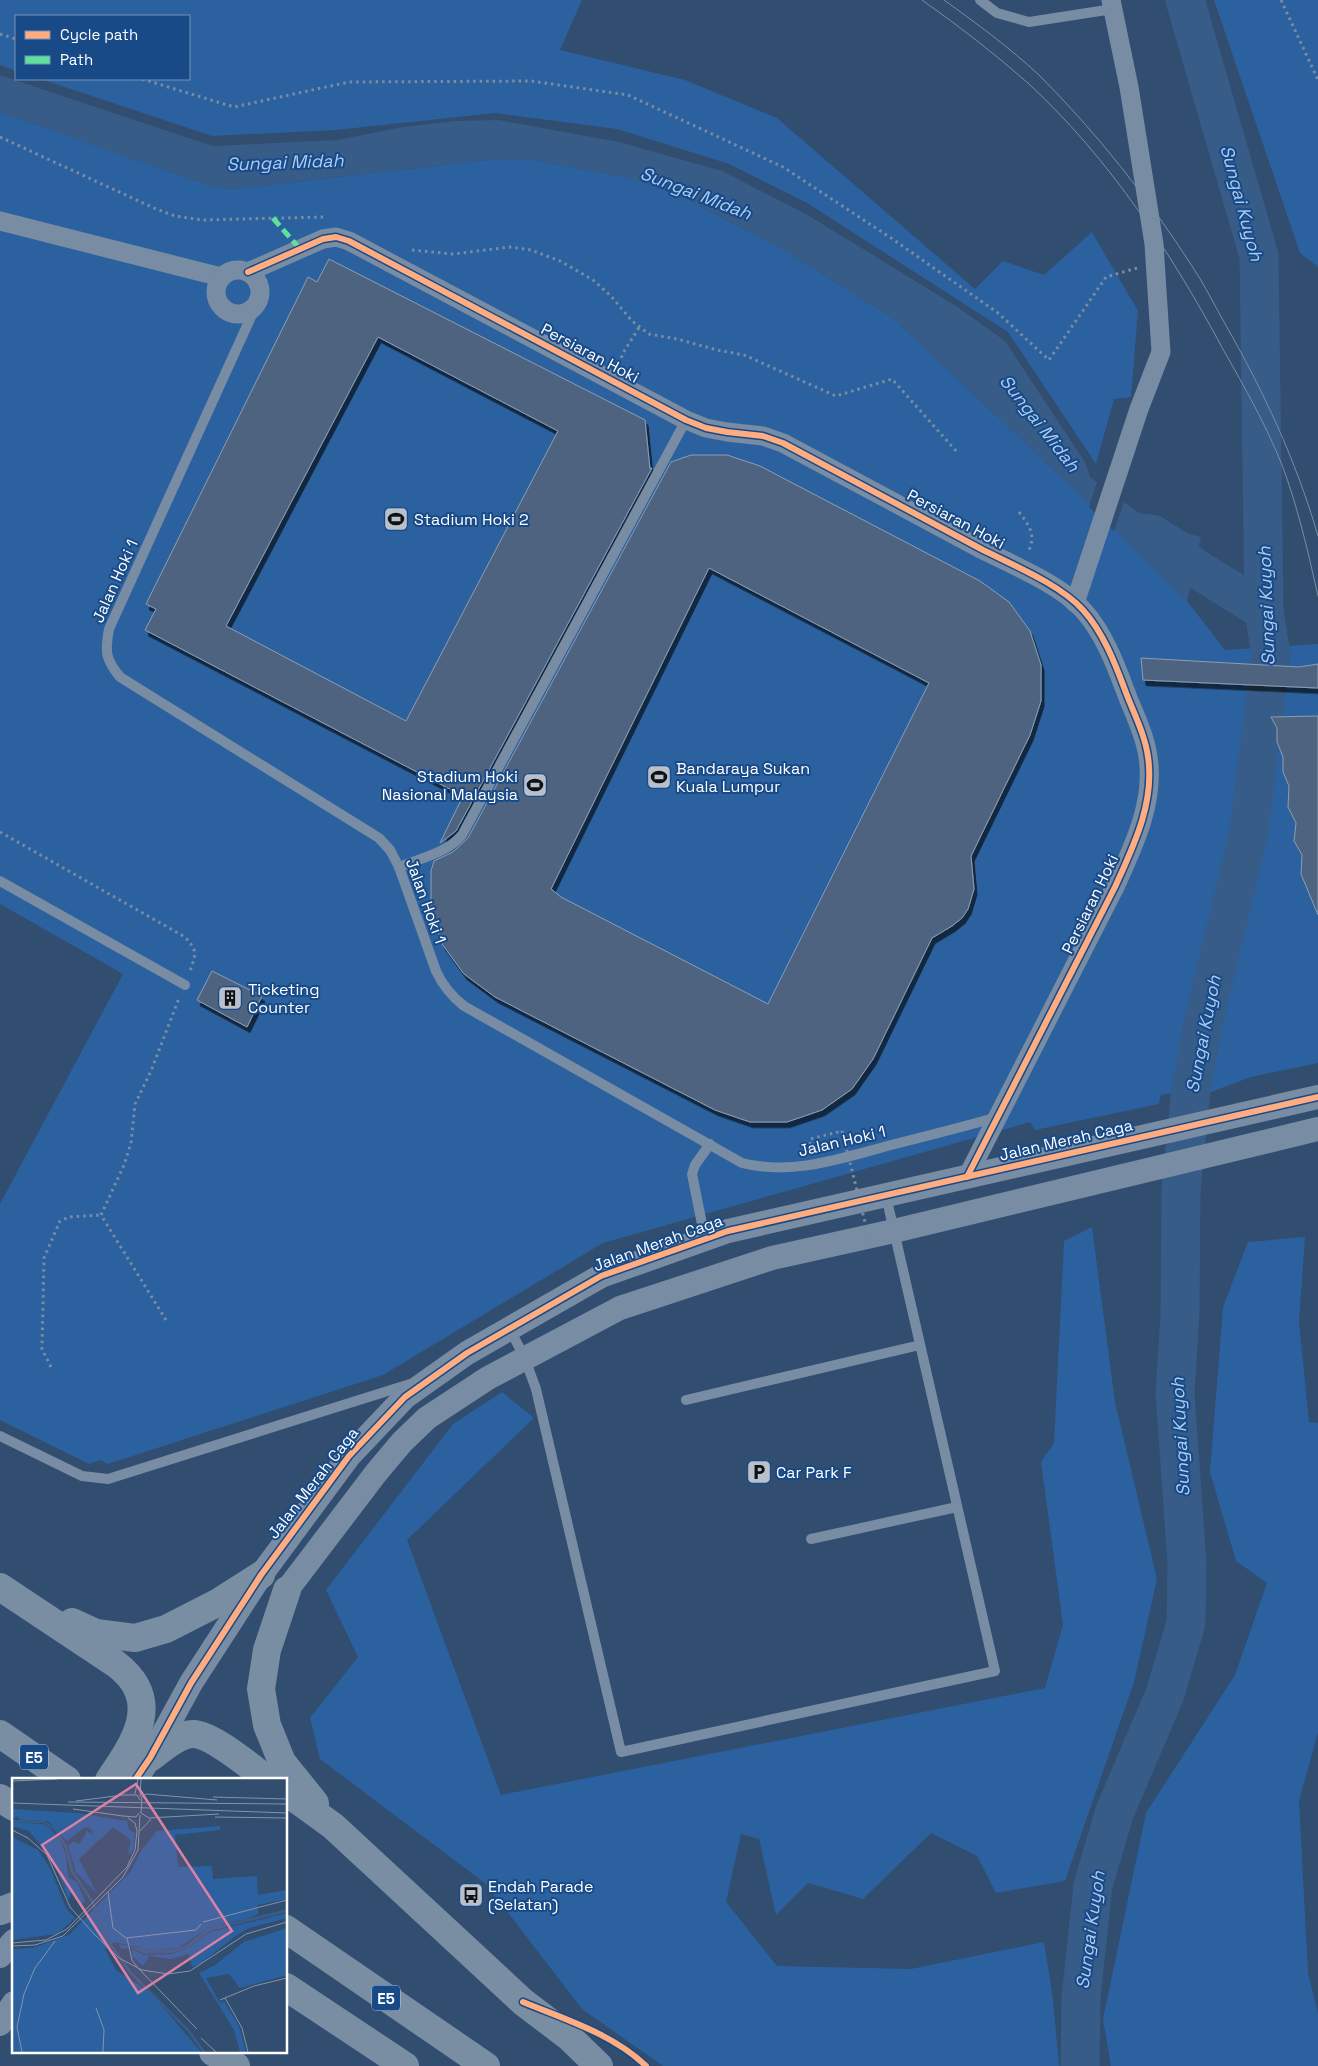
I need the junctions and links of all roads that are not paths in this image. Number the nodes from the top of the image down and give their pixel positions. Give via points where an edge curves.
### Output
1 (980, 0) edge
2 (1112, 4) edge
3 (6, 224) edge
4 (248, 272) junction
5 (221, 277) junction
6 (255, 308) junction
7 (686, 420) junction
8 (1076, 603) junction
9 (399, 866) junction
10 (0, 881) edge
11 (185, 985) road end
12 (1318, 1097) edge
13 (998, 1117) junction
14 (1318, 1129) edge
15 (710, 1144) junction
16 (967, 1177) junction
17 (886, 1196) junction
18 (894, 1231) junction
19 (705, 1239) junction
20 (510, 1329) junction
21 (920, 1345) junction
22 (525, 1359) junction
23 (432, 1377) junction
24 (686, 1400) dead end
25 (0, 1436) edge
26 (957, 1506) junction
27 (812, 1539) dead end
28 (260, 1575) junction
29 (287, 1590) joint
30 (10, 1593) edge
31 (0, 1734) edge
32 (142, 1769) edge
33 (64, 1778) edge
34 (110, 1778) edge
35 (265, 1778) edge
36 (288, 1793) edge
37 (0, 1798) edge
38 (12, 1806) edge
39 (334, 1826) junction
40 (288, 1930) edge
41 (12, 1943) edge
42 (0, 1956) edge
43 (288, 1988) edge
44 (12, 2006) edge
45 (0, 2024) edge
46 (216, 2054) edge
47 (236, 2066) edge
48 (405, 2066) edge
49 (486, 2066) edge
50 (599, 2066) edge

1 - 2 lane via 997,13 1029,22
2 - 8 street via 1154,244 1161,352 1139,409
3 - 5 street
4 - 5 street via 234,270
4 - 6 street via 260,288
4 - 7 street, Persiaran Hoki via 323,239 336,237 349,241
5 - 6 street via 216,296 223,309 236,315
6 - 9 lane, Jalan Hoki 1 via 109,629 105,648 110,665 120,677 365,828 390,850
7 - 8 street, Persiaran Hoki via 706,428 763,436 784,443 1020,569
7 - 9 lane via 462,835 446,849
8 - 13 street, Persiaran Hoki via 1104,642 1142,734 1148,756 1148,798 1132,850 1116,887
9 - 15 lane, Jalan Hoki 1 via 436,971 453,998
10 - 11 lane
12 - 16 street, Jalan Merah Caga
13 - 15 lane, Jalan Hoki 1 via 793,1168 742,1162
13 - 16 street, Persiaran Hoki
14 - 18 street
15 - 19 lane via 695,1164 692,1174
16 - 17 street, Jalan Merah Caga
17 - 18 lane
17 - 19 street, Jalan Merah Caga
18 - 21 lane
18 - 22 street via 772,1258 620,1308
19 - 20 street, Jalan Merah Caga via 601,1276
20 - 22 lane
20 - 23 street, Jalan Merah Caga
21 - 24 lane
21 - 26 lane
22 - 26 lane via 536,1389 621,1752 995,1671
22 - 29 street via 488,1378 427,1418 408,1436
23 - 25 lane via 108,1479 82,1476
23 - 28 street, Jalan Merah Caga via 405,1397 349,1456
26 - 27 lane
28 - 30 highway via 217,1603 166,1629 135,1638 96,1632
28 - 32 street, Jalan Merah Caga via 191,1683
29 - 39 highway via 267,1650 261,1689 267,1725 282,1762
30 - 34 highway via 116,1664 135,1682 142,1714 132,1746
31 - 33 highway, E5
32 - 35 highway via 176,1739 193,1734 213,1740
36 - 39 highway
37 - 38 highway
39 - 50 highway via 523,2002 569,2037
40 - 49 highway, E5
41 - 42 street
43 - 48 highway
44 - 45 street
46 - 47 highway

